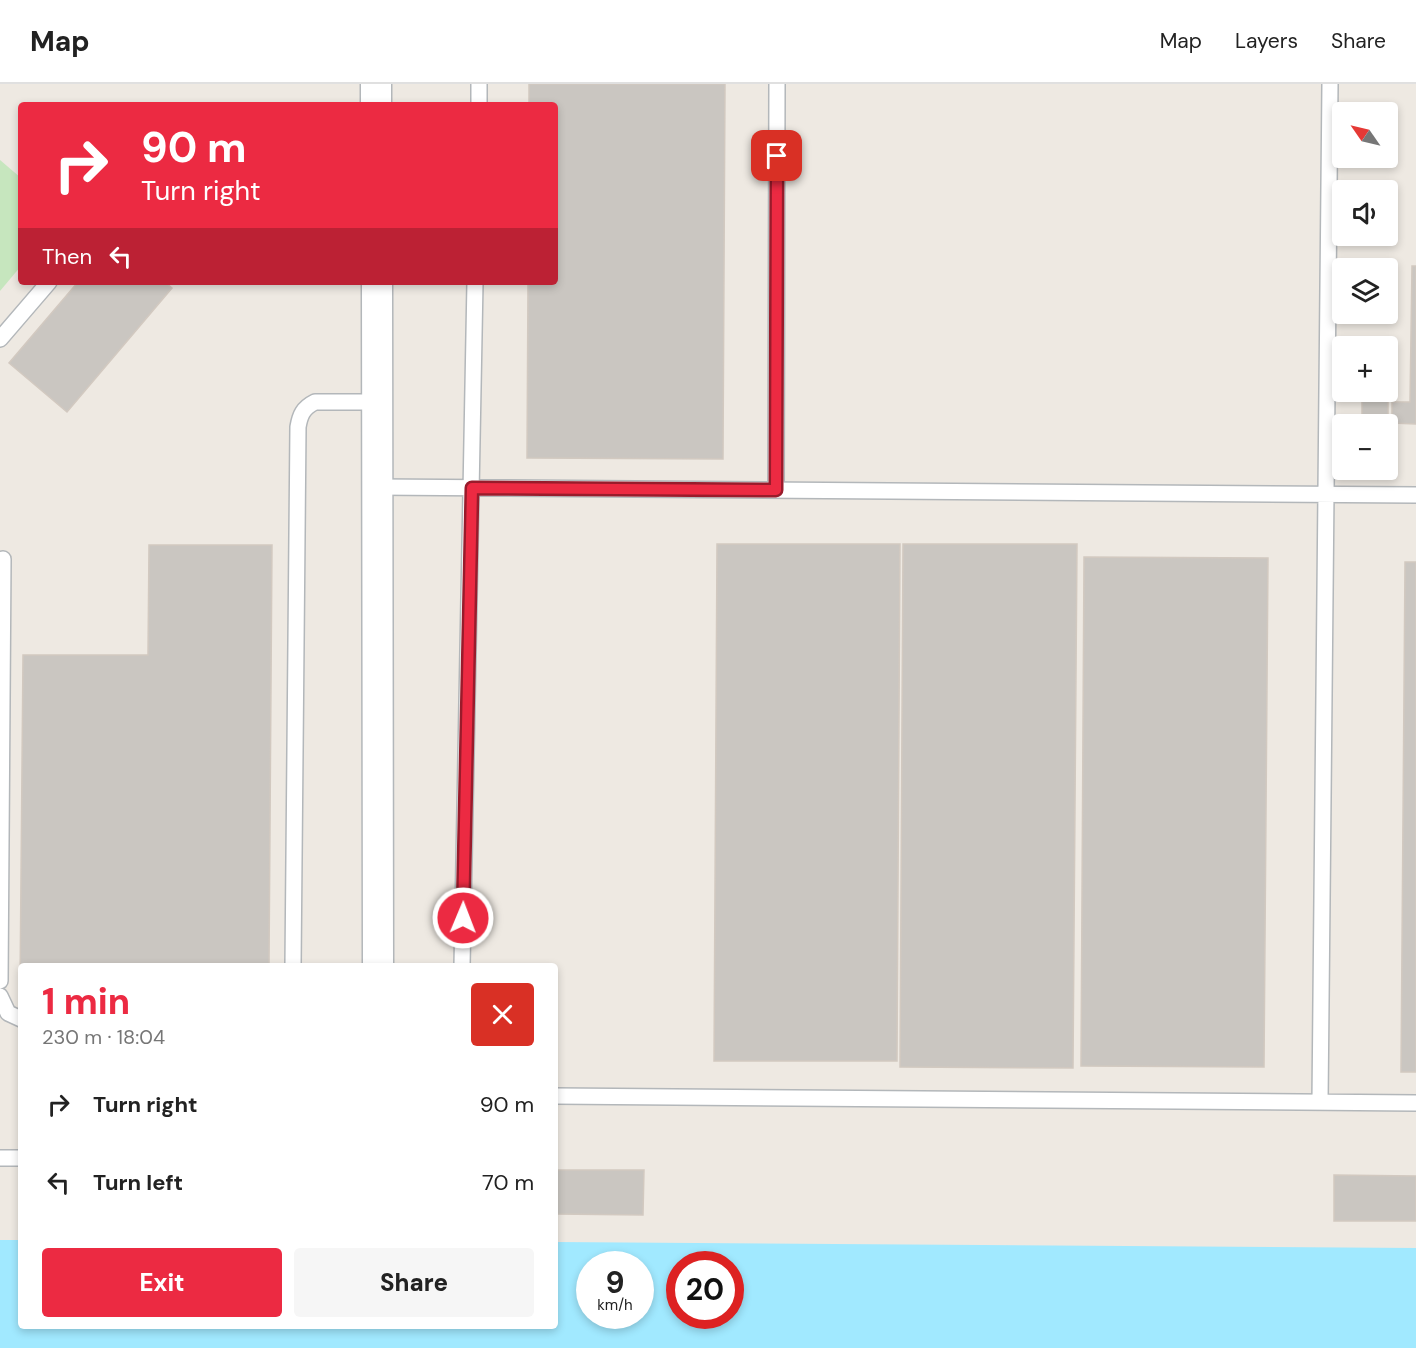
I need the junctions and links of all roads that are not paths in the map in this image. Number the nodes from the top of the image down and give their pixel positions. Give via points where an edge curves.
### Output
1 (376, 84) edge
2 (479, 84) edge
3 (777, 84) edge
4 (1330, 84) edge
5 (376, 102) edge
6 (479, 102) edge
7 (46, 285) edge
8 (377, 285) edge
9 (476, 285) edge
10 (0, 339) edge
11 (377, 402) junction
12 (377, 487) junction
13 (472, 488) junction
14 (776, 490) junction
15 (1327, 494) junction
16 (1416, 495) edge
17 (3, 559) dead end
18 (293, 963) edge
19 (378, 963) edge
20 (462, 963) edge
21 (0, 981) edge
22 (0, 996) edge
23 (18, 1018) edge
24 (558, 1096) edge
25 (1320, 1102) junction
26 (1416, 1103) edge
27 (0, 1158) edge
28 (18, 1158) edge

1 - 5 street
2 - 6 lane
3 - 14 lane
4 - 15 lane
7 - 10 lane
8 - 11 street
9 - 13 lane
11 - 12 street
11 - 18 lane via 315,402 303,411 298,427
12 - 13 lane
12 - 19 street
13 - 14 lane
13 - 20 lane
14 - 15 lane
15 - 16 lane
15 - 25 lane
17 - 21 lane
22 - 23 lane via 8,1013
24 - 25 lane
25 - 26 lane
27 - 28 lane

